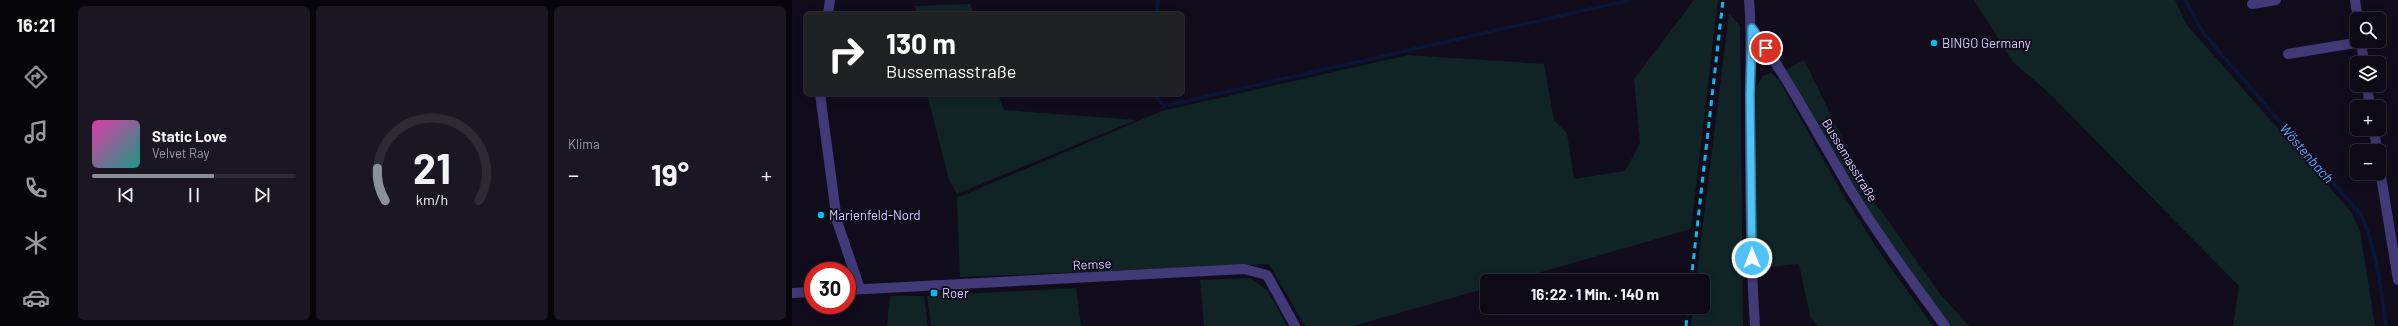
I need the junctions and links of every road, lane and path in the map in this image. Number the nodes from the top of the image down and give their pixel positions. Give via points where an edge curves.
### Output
1 (830, 0) edge
2 (1749, 0) edge
3 (2276, 0) edge
4 (2355, 0) edge
5 (2252, 4) dead end
6 (828, 12) edge
7 (2357, 12) edge
8 (1752, 28) junction
9 (2350, 44) edge
10 (2288, 54) dead end
11 (820, 96) edge
12 (2383, 180) edge
13 (2393, 223) edge
14 (2398, 280) edge
15 (856, 289) edge
16 (860, 289) junction
17 (804, 292) edge
18 (792, 293) edge
19 (1295, 326) edge
20 (1755, 326) edge
21 (1945, 326) edge

1 - 6 street
2 - 8 street, Bussemasstraße
3 - 5 street
4 - 7 street
8 - 20 street via 1750,95
8 - 21 street, Bussemasstraße via 1781,68 1893,256
9 - 10 street
11 - 16 street via 837,221
12 - 13 street
13 - 14 street
15 - 16 street, Remse
16 - 19 street, Remse via 1244,269 1266,276
17 - 18 street

